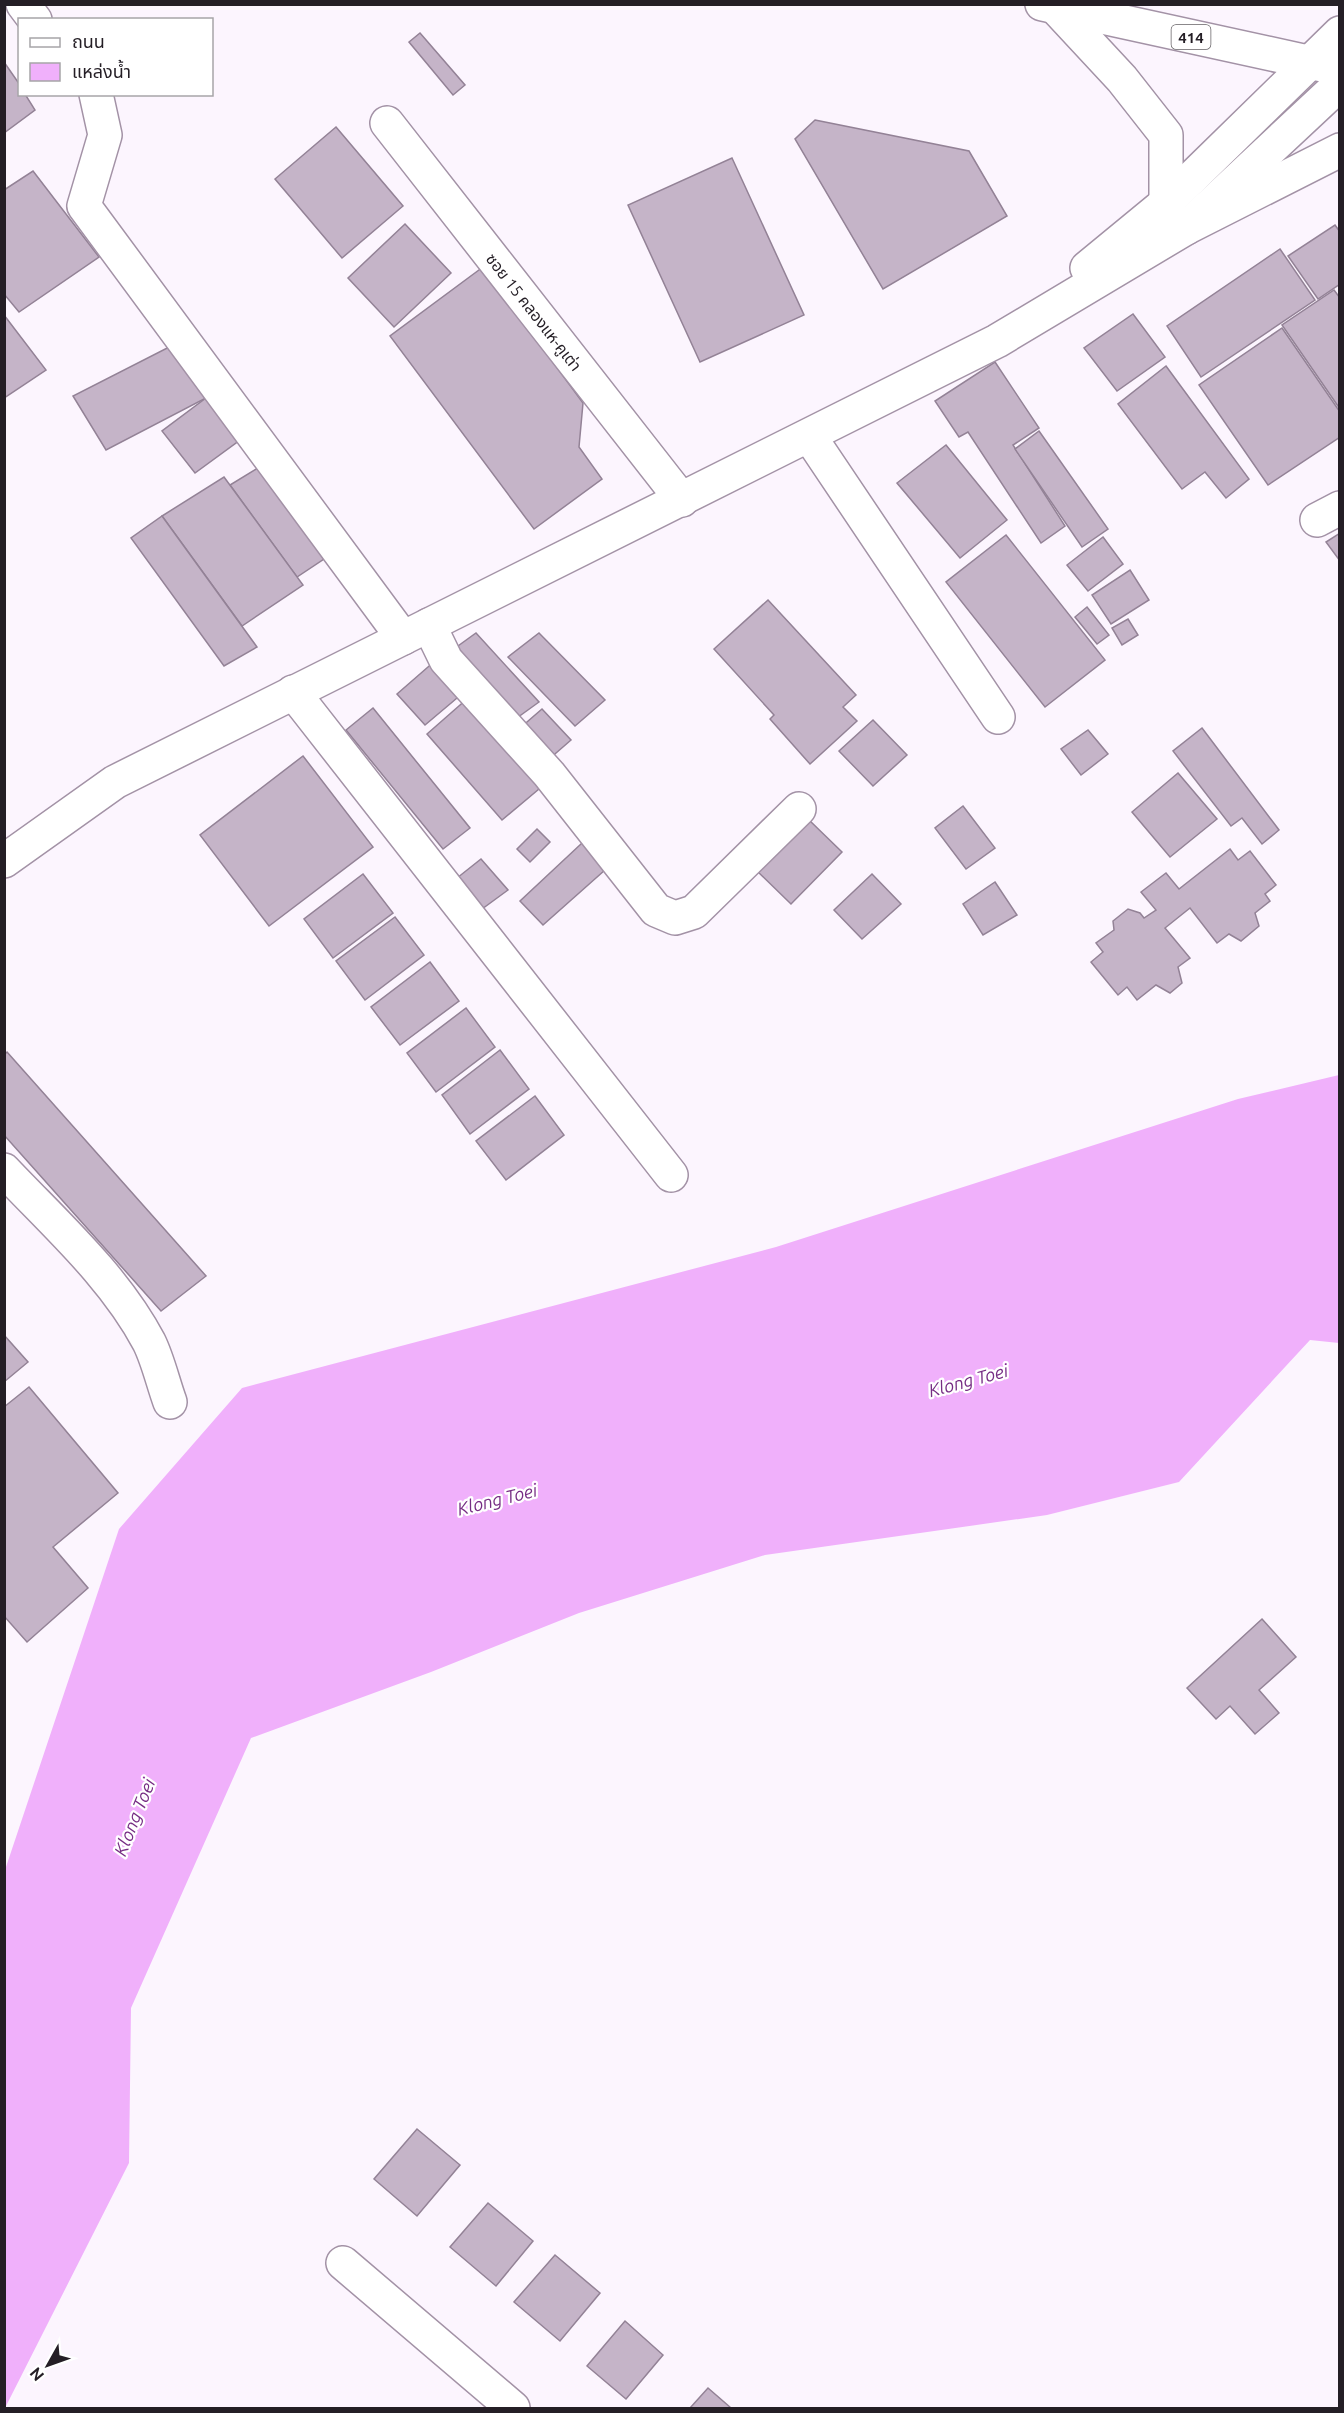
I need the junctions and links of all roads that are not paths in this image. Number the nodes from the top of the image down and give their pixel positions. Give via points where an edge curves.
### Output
1 (23, 4) edge
2 (1049, 6) edge
3 (34, 18) edge
4 (1340, 33) edge
5 (1325, 65) edge
6 (1340, 84) edge
7 (96, 96) edge
8 (387, 123) dead end
9 (1340, 150) edge
10 (1176, 215) junction
11 (810, 436) junction
12 (682, 500) junction
13 (416, 632) junction
14 (293, 692) junction
15 (998, 717) dead end
16 (799, 809) dead end
17 (4, 861) edge
18 (4, 1170) edge
19 (671, 1175) dead end
20 (170, 1402) dead end
21 (343, 2263) dead end
22 (513, 2409) edge

1 - 3 street
2 - 5 street, 414
2 - 10 street via 1122,79 1166,135
4 - 5 street
5 - 10 street
6 - 10 street
7 - 13 street via 105,135 84,206
8 - 12 street, ซอย 15 คลองแห-คูเต่า
9 - 10 street
10 - 11 street via 997,341
11 - 12 street
11 - 15 street
12 - 13 street
13 - 14 street
13 - 16 street via 549,774 656,910 675,918 694,912
14 - 17 street via 115,782
14 - 19 street
18 - 20 street via 106,1278 131,1312 150,1344
21 - 22 street

